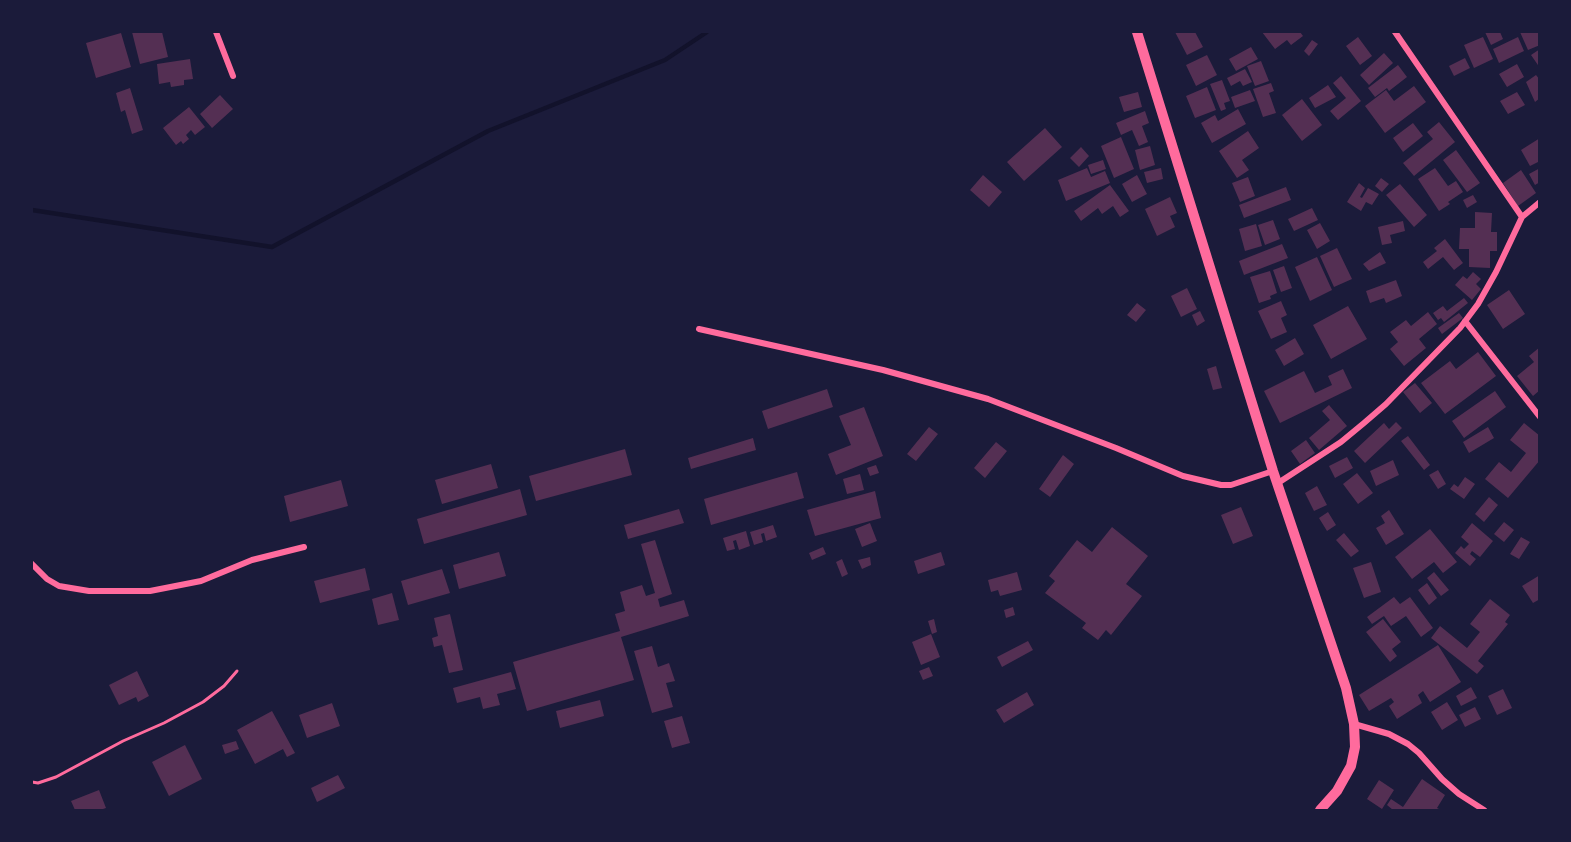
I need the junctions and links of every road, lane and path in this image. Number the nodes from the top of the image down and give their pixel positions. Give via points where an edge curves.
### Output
1 (216, 32) edge
2 (1137, 32) edge
3 (1395, 32) edge
4 (233, 76) dead end
5 (1539, 202) edge
6 (1522, 217) junction
7 (1465, 321) junction
8 (699, 329) dead end
9 (1539, 417) edge
10 (1273, 471) junction
11 (1278, 483) junction
12 (304, 547) dead end
13 (32, 564) edge
14 (237, 671) dead end
15 (1354, 724) junction
16 (32, 782) edge
17 (1320, 810) edge
18 (1484, 810) edge

1 - 4 street
2 - 10 main road
3 - 6 street
5 - 6 street
6 - 7 street via 1497,272
7 - 9 street
7 - 11 street via 1386,404 1341,442
8 - 10 street via 883,370 988,399 1183,476 1231,485
10 - 11 main road
11 - 15 main road via 1346,688
12 - 13 street via 252,560 201,581 150,591 89,591 59,586
14 - 16 path via 202,702 164,723 56,777
15 - 17 main road via 1351,766
15 - 18 street via 1408,744 1459,794

